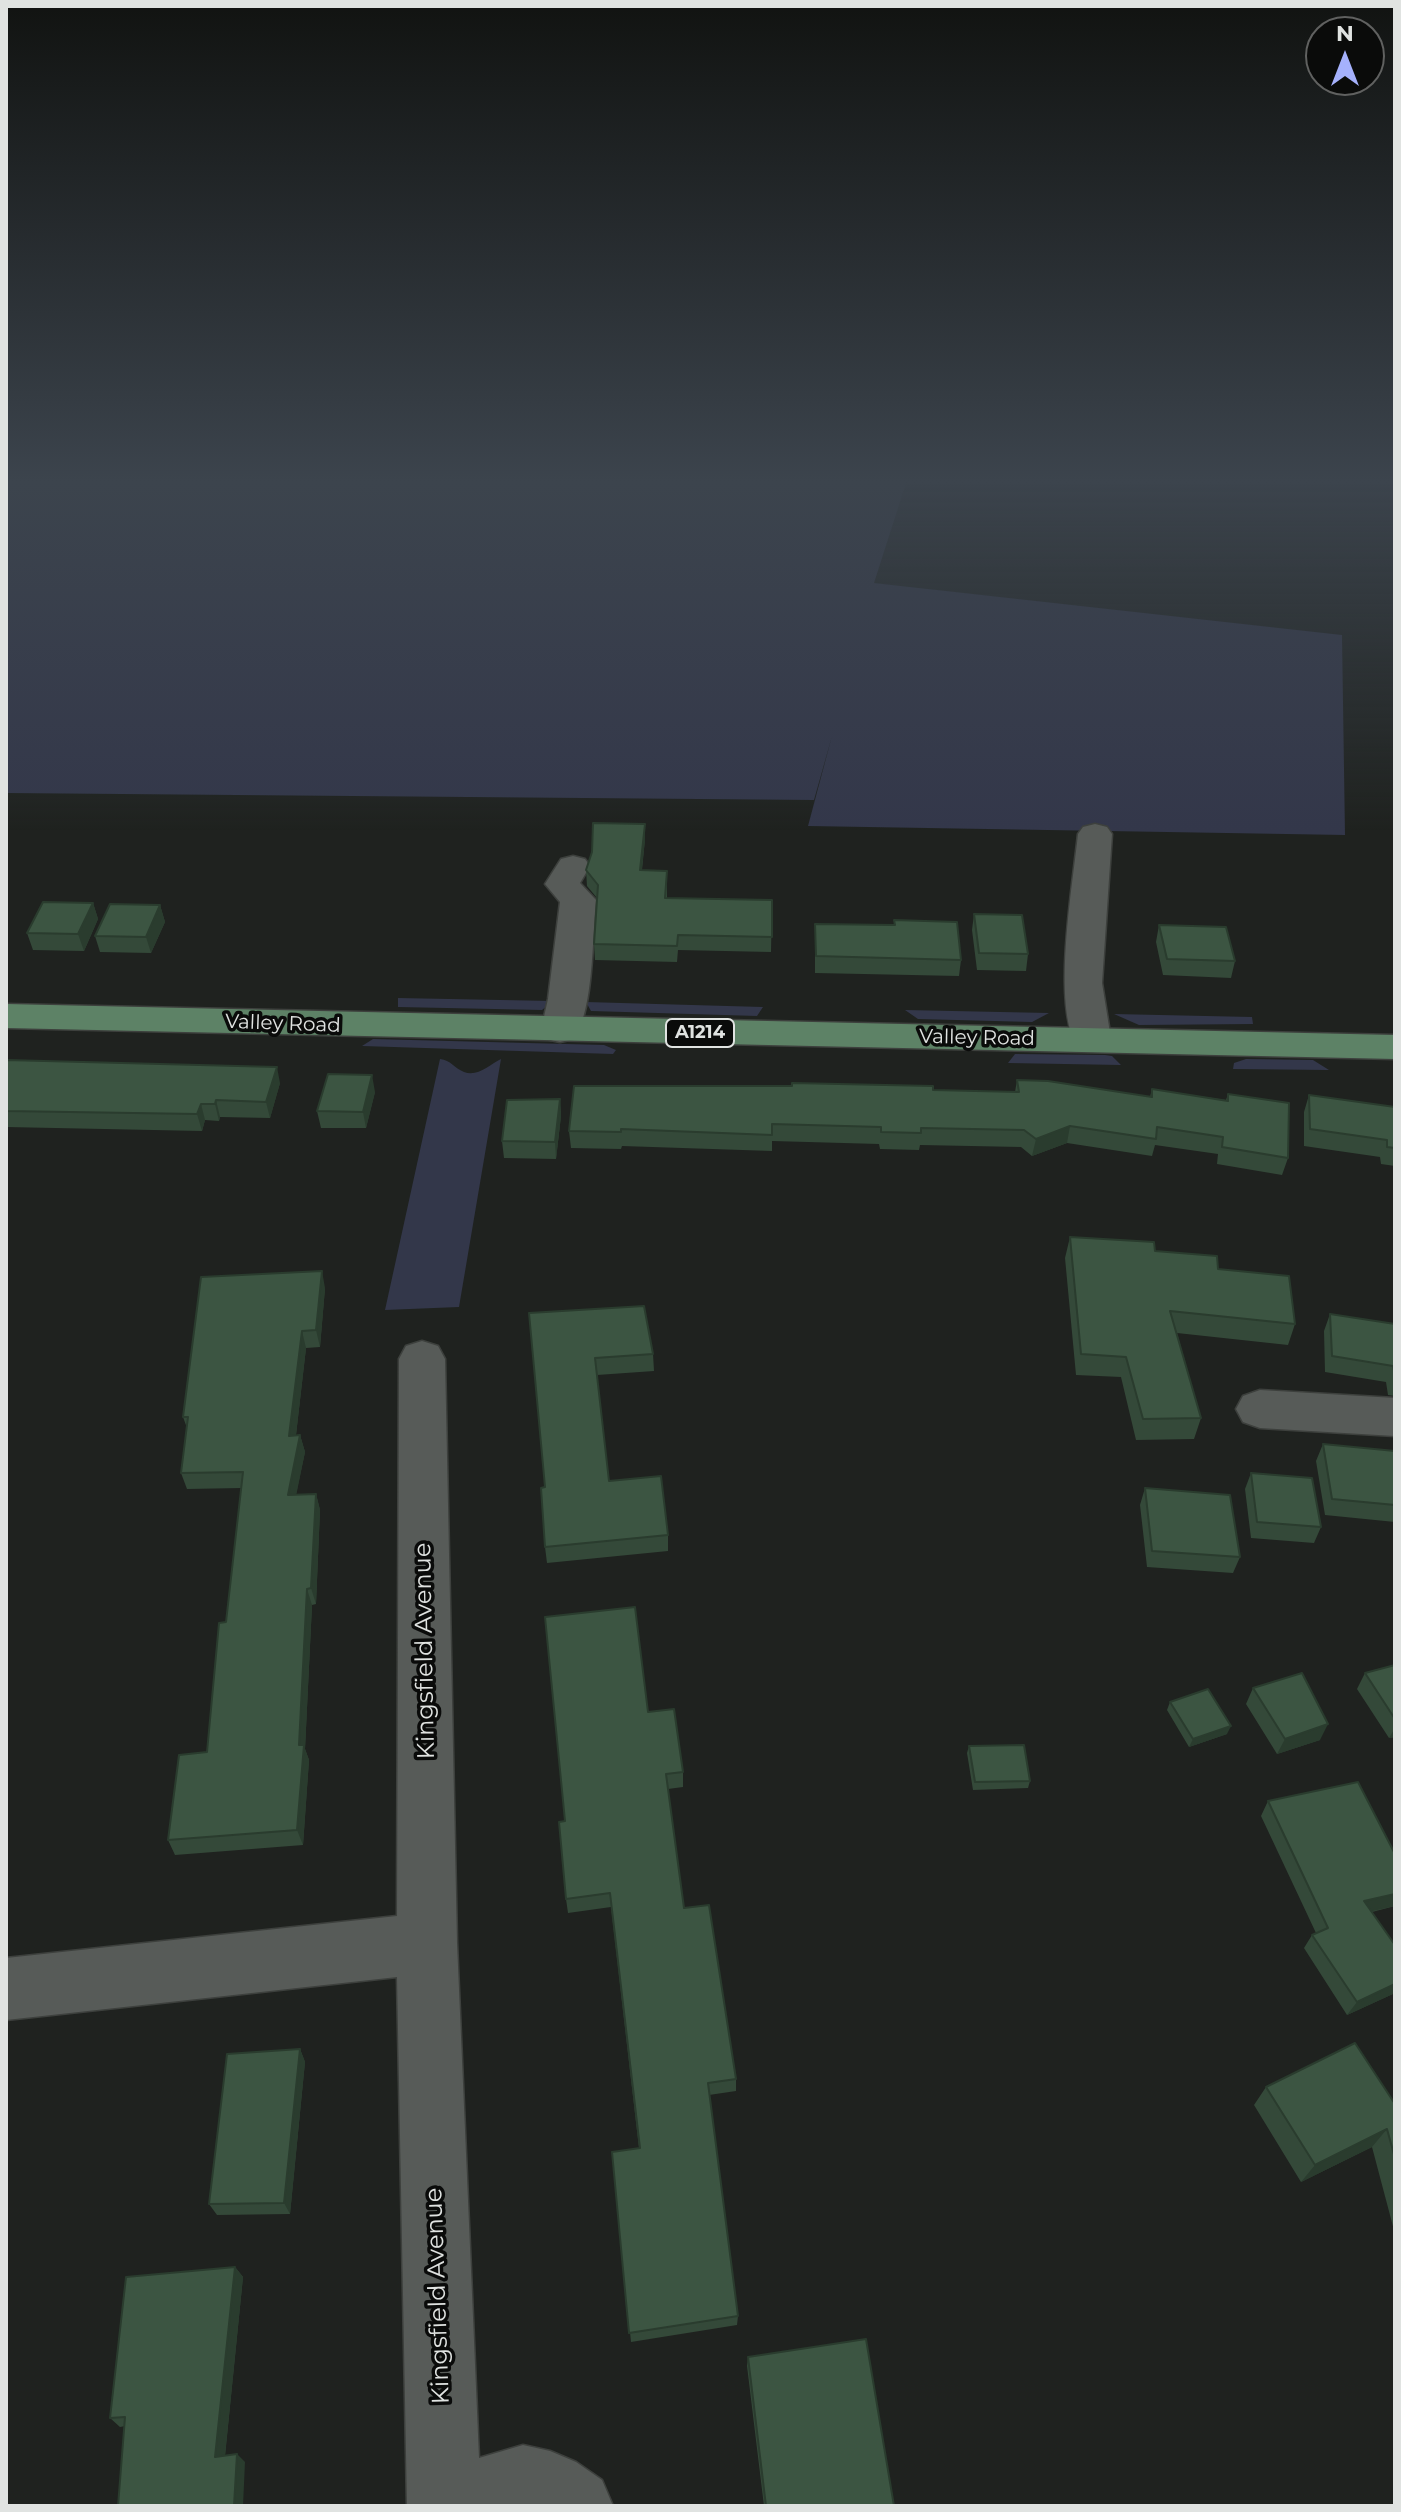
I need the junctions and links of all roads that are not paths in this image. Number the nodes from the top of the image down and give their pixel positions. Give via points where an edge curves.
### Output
1 (1095, 834) dead end
2 (526, 880) dead end
3 (6, 1016) edge
4 (560, 1030) junction
5 (1092, 1039) junction
6 (1395, 1047) edge
7 (422, 1359) dead end
8 (1253, 1409) dead end
9 (1395, 1417) edge
10 (427, 1943) junction
11 (6, 1989) edge
12 (444, 2506) edge
13 (470, 2506) edge
14 (576, 2506) edge

1 - 5 street via 1083,983
2 - 4 street via 567,875 578,900
3 - 4 main road, Valley Road / A1214
4 - 5 main road, Valley Road / A1214
5 - 6 main road, Valley Road / A1214
7 - 10 street, Kingsfield Avenue
8 - 9 street
10 - 11 street
10 - 12 street, Kingsfield Avenue
13 - 14 street via 484,2493 509,2483 535,2482 559,2490

